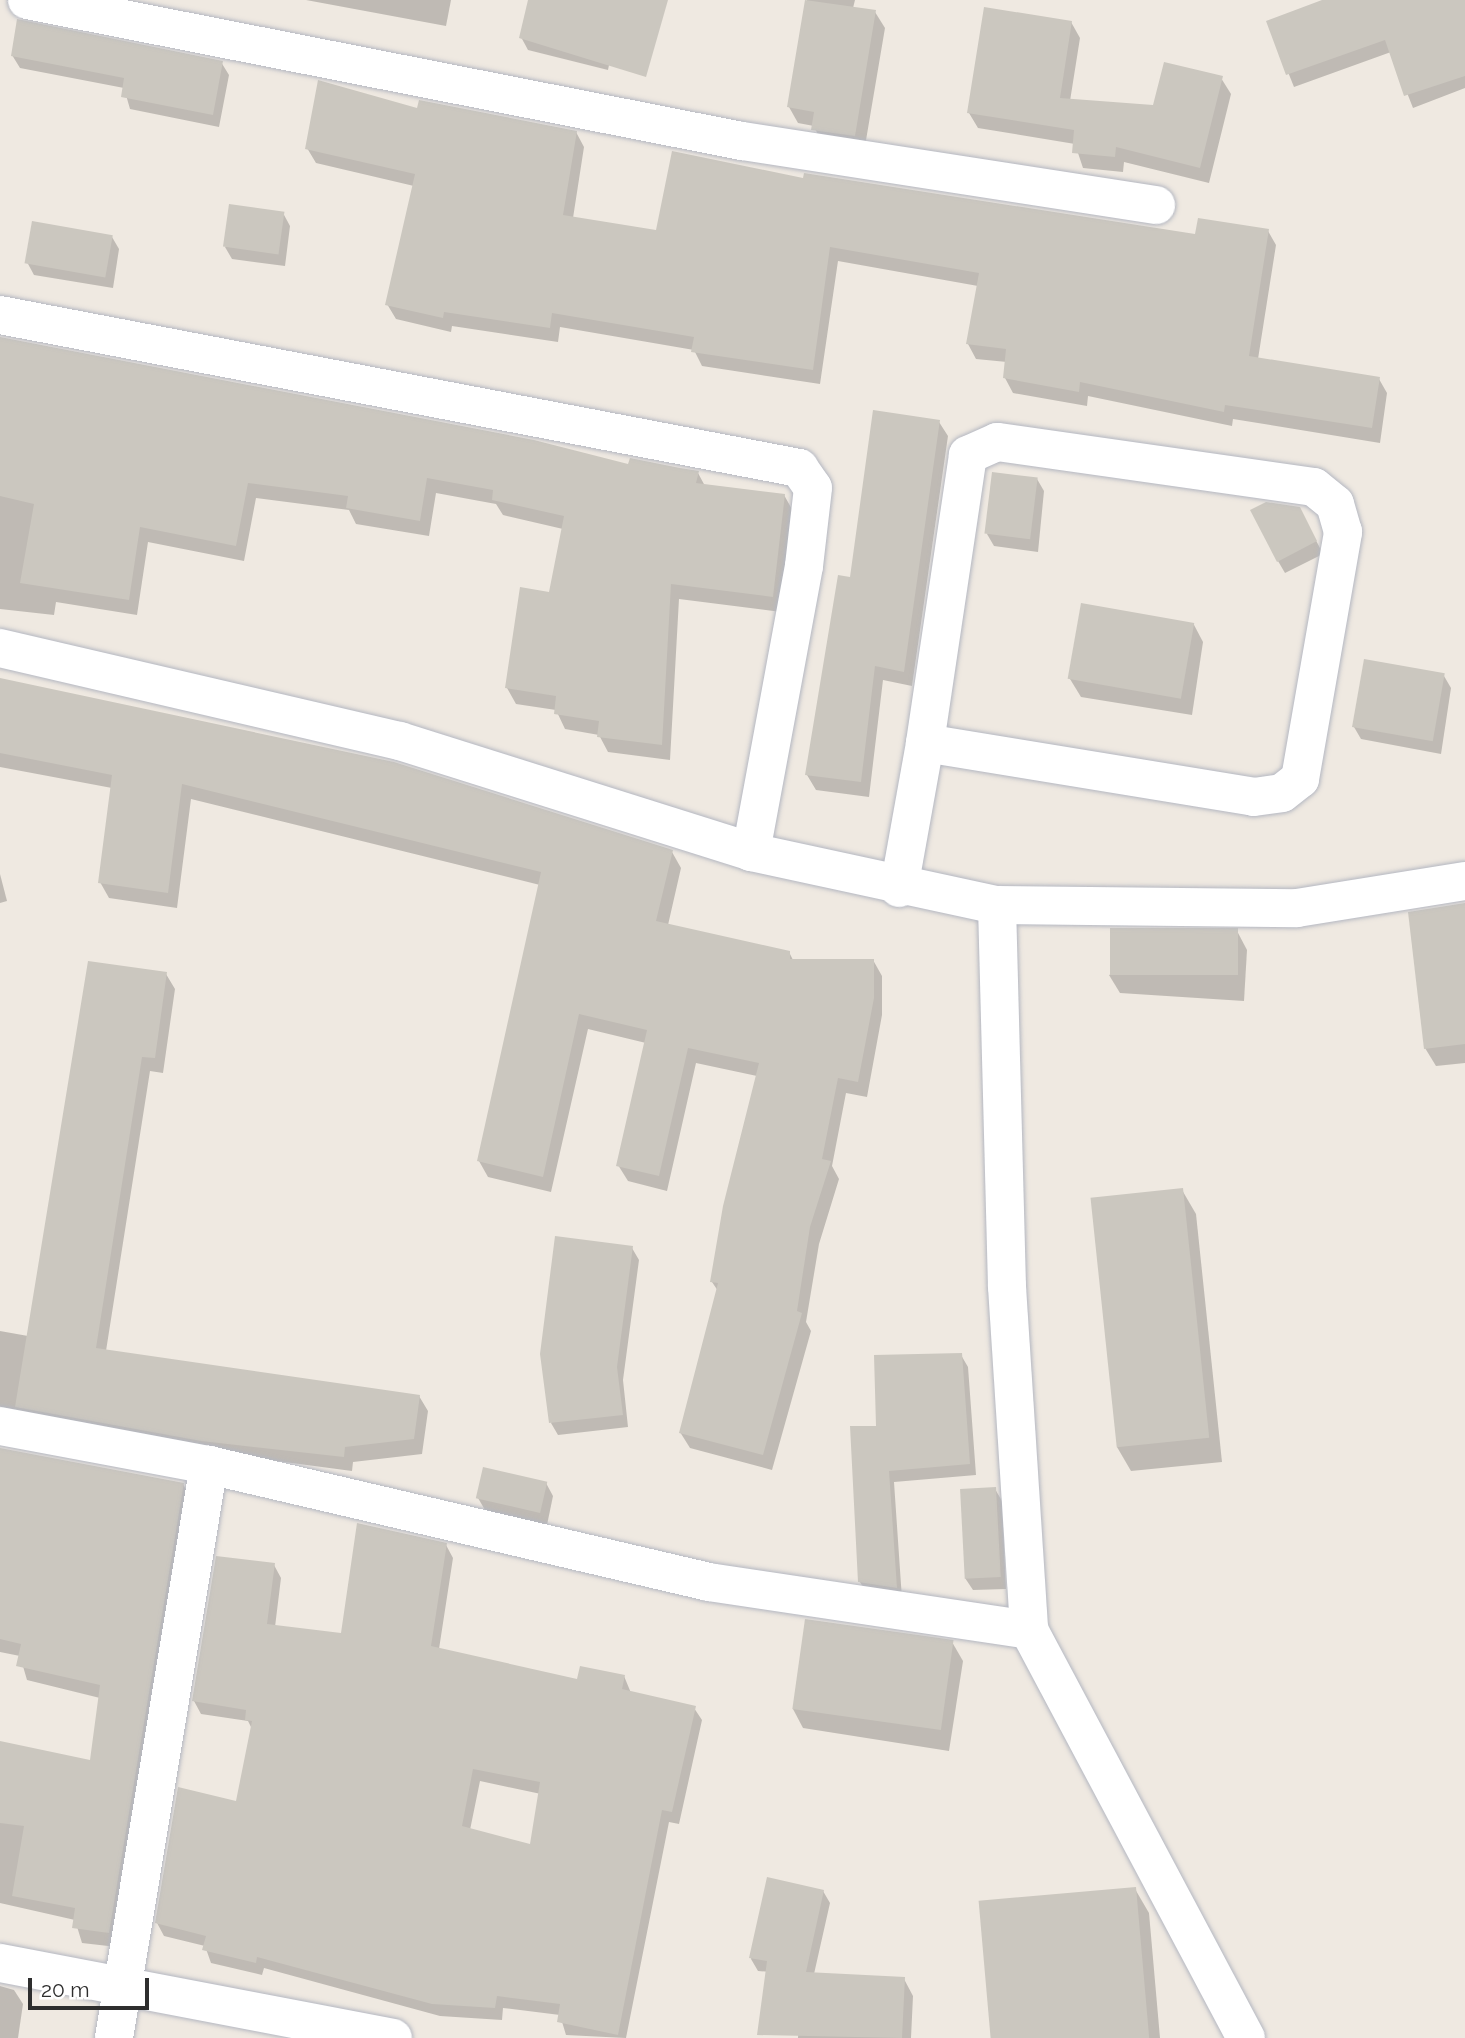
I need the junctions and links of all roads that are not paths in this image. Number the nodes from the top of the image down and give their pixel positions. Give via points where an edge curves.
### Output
1 (27, 0) edge
2 (1156, 205) dead end
3 (0, 315) edge
4 (0, 648) edge
5 (925, 743) junction
6 (751, 852) junction
7 (1465, 881) edge
8 (899, 887) junction
9 (997, 905) junction
10 (0, 1426) edge
11 (209, 1465) junction
12 (1029, 1630) junction
13 (0, 1963) edge
14 (122, 1983) junction
15 (114, 2038) edge
16 (393, 2038) edge
17 (1245, 2038) edge

1 - 2 street via 742,141
3 - 6 street via 799,468 813,488 804,566
4 - 6 street via 400,741
5 - 5 street via 968,455 997,442 1314,487 1335,503 1343,532 1311,743 1300,779 1282,793 1254,797
5 - 8 street
6 - 8 street
7 - 9 street via 1297,908
8 - 9 street
9 - 12 street via 1007,1287
10 - 11 street
11 - 12 street via 709,1582
11 - 14 street
12 - 17 street
13 - 14 street
14 - 15 street
14 - 16 street

